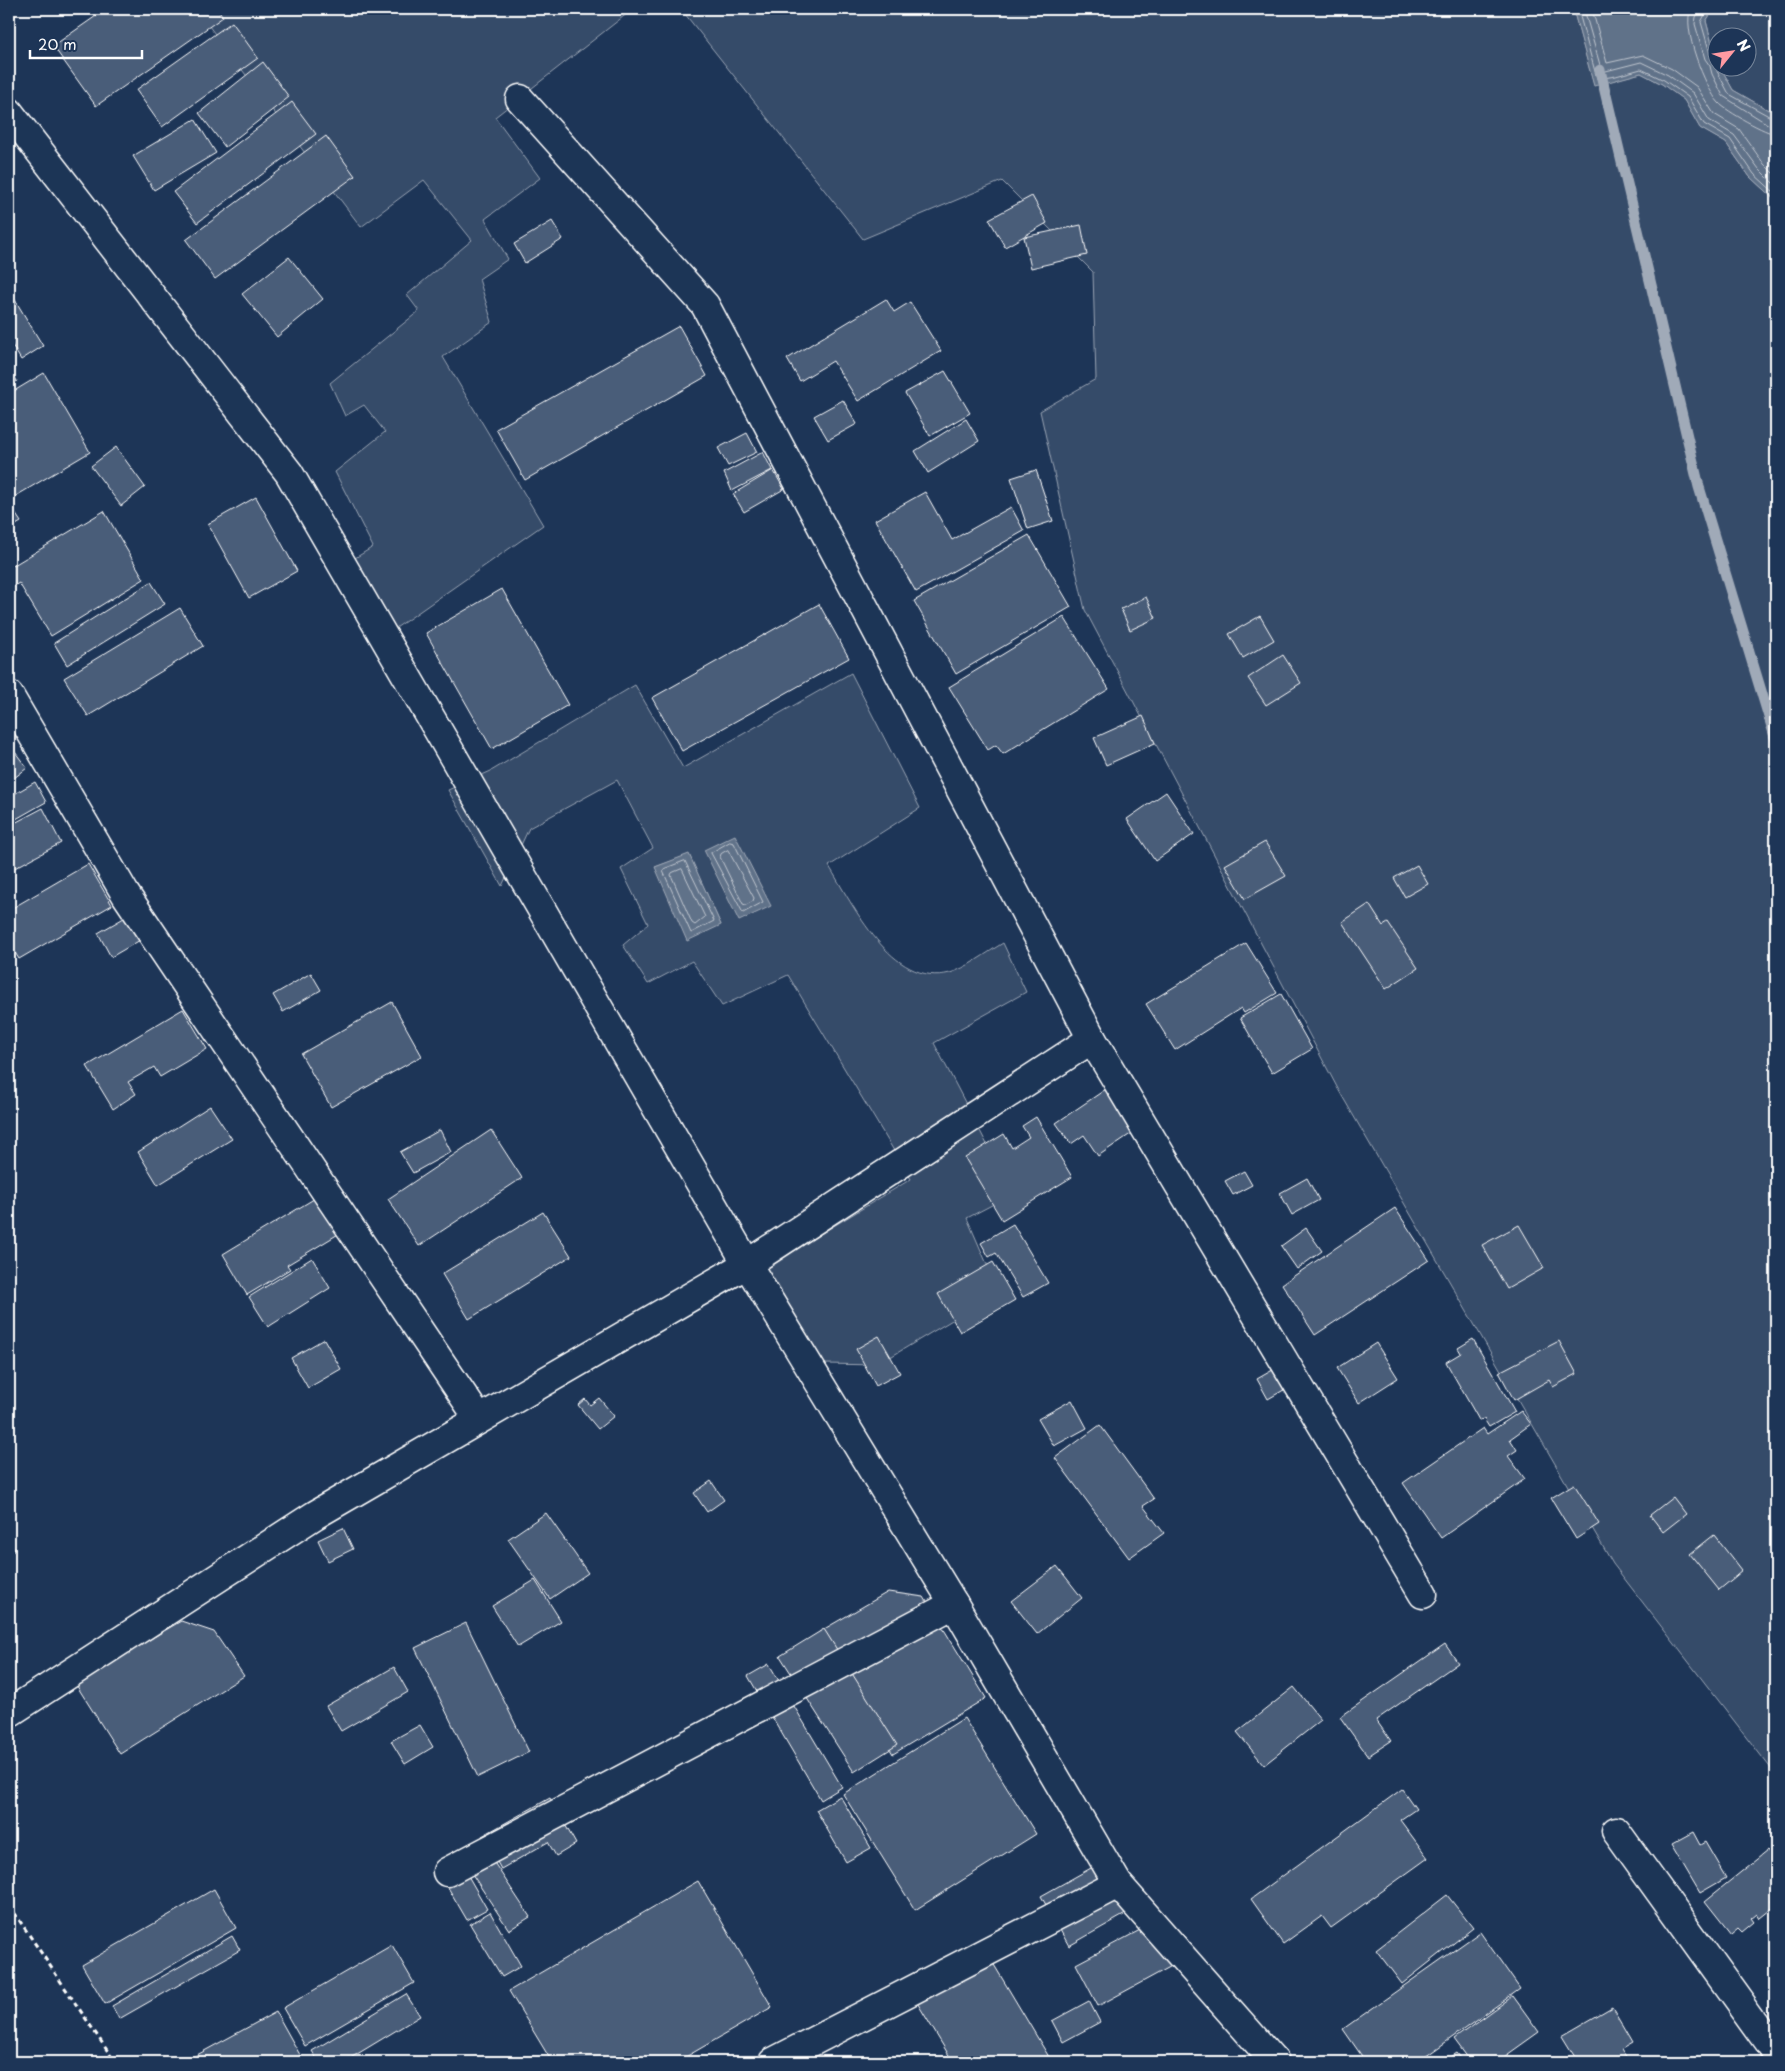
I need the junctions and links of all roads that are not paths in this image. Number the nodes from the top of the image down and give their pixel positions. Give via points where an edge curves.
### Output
1 (520, 99) dead end
2 (9, 112) edge
3 (9, 695) edge
4 (1092, 1039) junction
5 (747, 1264) junction
6 (479, 1419) junction
7 (1423, 1594) dead end
8 (954, 1604) junction
9 (9, 1713) edge
10 (1616, 1831) dead end
11 (446, 1872) dead end
12 (1118, 1884) junction
13 (1776, 2053) edge
14 (773, 2062) edge
15 (1275, 2062) edge

1 - 4 street via 705,306
2 - 5 street via 289,473
3 - 6 street via 126,895
4 - 5 street
4 - 7 street
5 - 6 street
5 - 8 street
6 - 9 street via 315,1515
8 - 11 street
8 - 12 street
10 - 13 street
12 - 14 street
12 - 15 street

